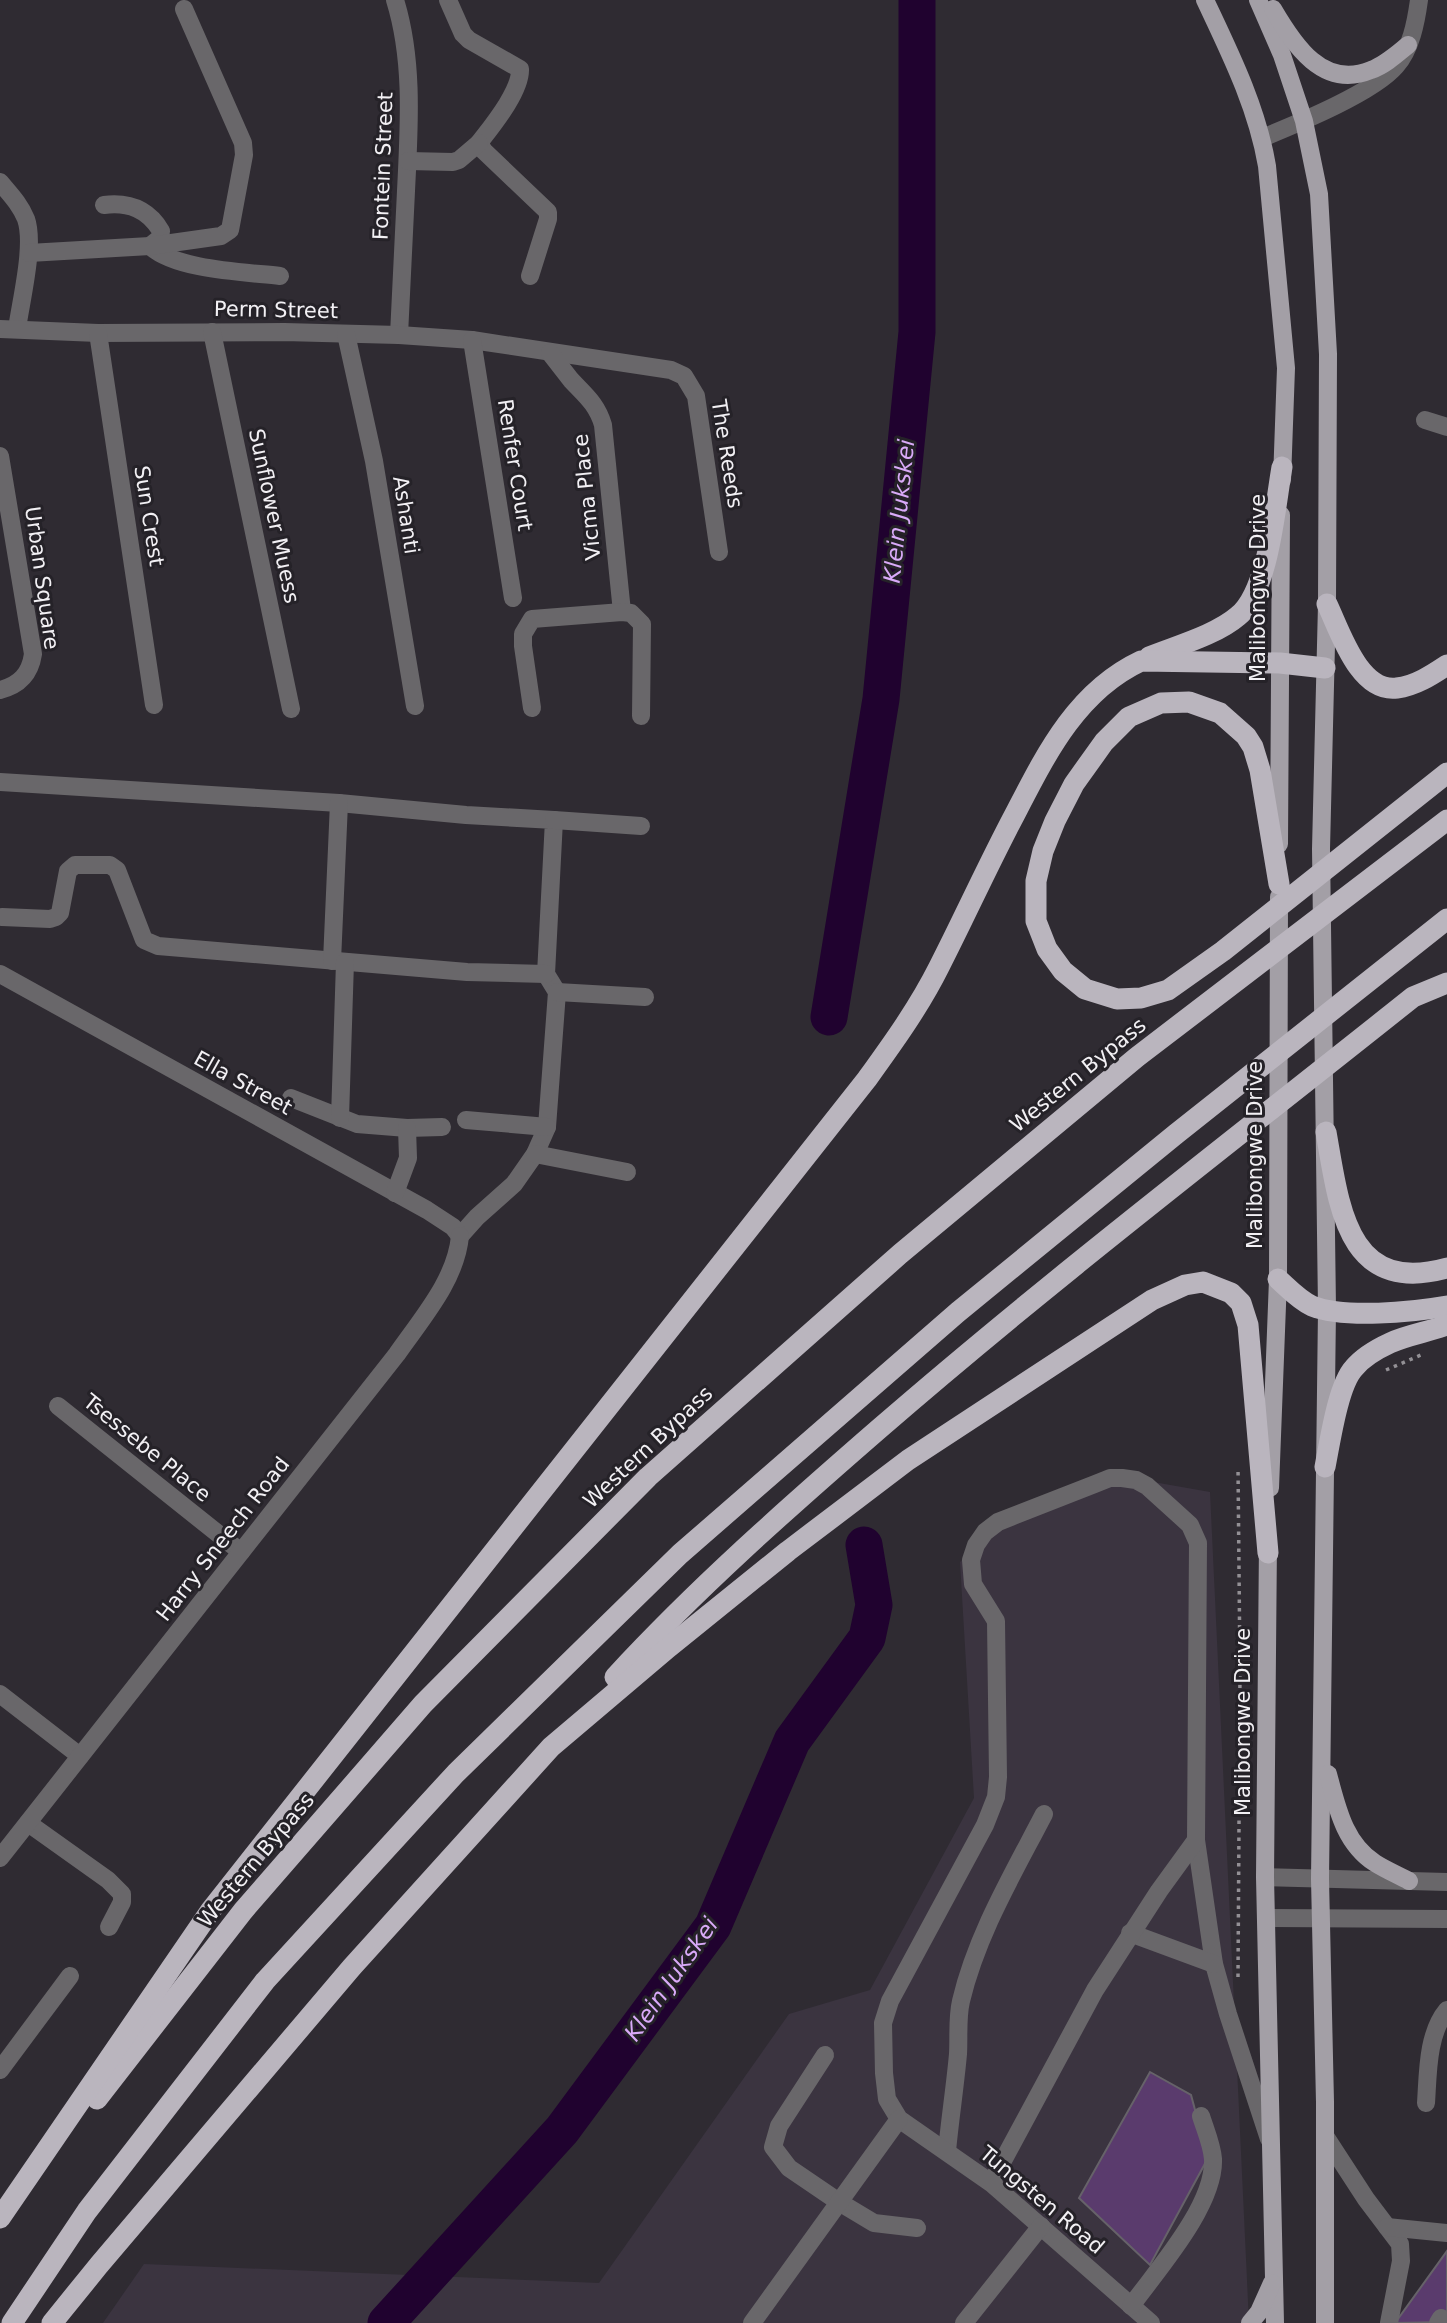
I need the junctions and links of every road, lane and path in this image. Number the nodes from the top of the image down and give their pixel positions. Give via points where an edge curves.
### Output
1 (395, 0) edge
2 (448, 0) edge
3 (1205, 0) edge
4 (1258, 0) edge
5 (1268, 0) edge
6 (1419, 0) edge
7 (184, 9) dead end
8 (1408, 45) junction
9 (1304, 121) junction
10 (1262, 138) junction
11 (479, 143) junction
12 (408, 161) junction
13 (0, 183) edge
14 (104, 205) dead end
15 (150, 246) junction
16 (29, 253) junction
17 (280, 276) dead end
18 (530, 276) dead end
19 (8, 329) edge
20 (98, 332) junction
21 (212, 332) junction
22 (346, 334) junction
23 (399, 335) junction
24 (472, 340) junction
25 (550, 353) junction
26 (1425, 420) dead end
27 (1447, 427) edge
28 (0, 456) edge
29 (1282, 467) junction
30 (719, 552) dead end
31 (513, 598) dead end
32 (1327, 604) junction
33 (622, 612) junction
34 (1141, 661) junction
35 (1280, 663) junction
36 (1447, 665) edge
37 (1325, 668) junction
38 (0, 690) edge
39 (154, 705) dead end
40 (415, 706) dead end
41 (532, 708) dead end
42 (291, 709) dead end
43 (641, 716) dead end
44 (1447, 773) edge
45 (0, 782) edge
46 (339, 803) junction
47 (554, 820) junction
48 (1447, 820) edge
49 (641, 826) dead end
50 (1279, 888) junction
51 (2, 917) dead end
52 (1447, 919) edge
53 (339, 961) junction
54 (0, 974) edge
55 (546, 974) junction
56 (1447, 983) edge
57 (557, 992) junction
58 (645, 997) dead end
59 (291, 1098) dead end
60 (341, 1118) junction
61 (466, 1120) dead end
62 (442, 1127) dead end
63 (547, 1127) junction
64 (407, 1128) junction
65 (1325, 1132) junction
66 (535, 1154) junction
67 (627, 1172) dead end
68 (395, 1193) junction
69 (460, 1236) junction
70 (1447, 1268) edge
71 (1278, 1279) junction
72 (1447, 1306) edge
73 (1327, 1309) junction
74 (1447, 1325) edge
75 (1427, 1353) dead end
76 (1385, 1370) dead end
77 (58, 1406) dead end
78 (1238, 1458) dead end
79 (1325, 1467) junction
80 (241, 1552) junction
81 (1268, 1553) junction
82 (0, 1694) edge
83 (551, 1747) junction
84 (1322, 1753) junction
85 (80, 1756) junction
86 (1044, 1814) dead end
87 (28, 1823) junction
88 (1196, 1840) junction
89 (0, 1858) edge
90 (1265, 1877) junction
91 (1320, 1879) junction
92 (1409, 1881) junction
93 (1447, 1882) edge
94 (1266, 1918) junction
95 (1320, 1919) junction
96 (1447, 1919) edge
97 (109, 1927) dead end
98 (1130, 1933) junction
99 (1214, 1964) junction
100 (69, 1976) dead end
101 (1238, 1979) dead end
102 (1447, 2010) edge
103 (825, 2055) dead end
104 (0, 2070) edge
105 (1426, 2103) dead end
106 (1201, 2116) dead end
107 (899, 2119) junction
108 (1325, 2136) junction
109 (1271, 2147) junction
110 (947, 2151) junction
111 (991, 2182) junction
112 (839, 2202) junction
113 (0, 2218) edge
114 (1041, 2227) junction
115 (1387, 2227) junction
116 (917, 2228) dead end
117 (0, 2230) edge
118 (1447, 2233) edge
119 (1274, 2277) junction
120 (1131, 2305) junction
121 (1146, 2321) edge
122 (12, 2323) edge
123 (52, 2323) edge
124 (752, 2323) edge
125 (964, 2323) edge
126 (1250, 2323) edge
127 (1275, 2323) edge
128 (1325, 2323) edge
129 (1389, 2323) edge

1 - 12 street, Fontein Street via 407,71
2 - 11 street via 463,34 520,73 502,111
3 - 10 main road, Malibongwe Drive via 1240,74
4 - 9 main road
5 - 8 main road via 1309,60 1334,73 1356,75 1372,70
6 - 8 street
7 - 15 street via 243,143 244,155 230,230 221,236
8 - 9 street via 1396,66 1369,87
9 - 10 street
9 - 32 main road via 1319,194 1328,355
10 - 29 main road, Malibongwe Drive via 1286,368
11 - 12 street via 453,162
11 - 18 street via 548,212
12 - 23 street, Fontein Street
13 - 16 street via 27,221
14 - 15 street via 120,203 153,219 161,232
15 - 16 street
15 - 17 street via 159,254 200,266
16 - 19 street
19 - 20 street, Perm Street
20 - 21 street, Perm Street
20 - 39 street, Sun Crest
21 - 22 street, Perm Street
21 - 42 street, Sunflower Muess
22 - 23 street, Perm Street
22 - 40 street, Ashanti via 374,461
23 - 24 street, Perm Street
24 - 25 street, Perm Street
24 - 31 street, Renfer Court
25 - 30 street, The Reeds via 671,370 684,376 696,397
25 - 33 street, Vicma Place via 600,413
26 - 27 street
28 - 38 street, Urban Square via 33,654 22,679
29 - 34 highway via 1263,574 1250,604 1217,629
29 - 35 main road, Malibongwe Drive
32 - 36 highway via 1356,666 1383,688 1423,680
32 - 37 main road
33 - 41 street via 532,619 523,634 523,646
33 - 43 street via 631,613 642,624
34 - 35 highway
34 - 113 highway via 1104,683 1073,715 1047,752 938,970 908,1023 867,1079 211,1910
35 - 37 highway
35 - 50 main road, Malibongwe Drive
37 - 65 main road via 1321,849
44 - 50 highway via 1168,990 1117,999 1085,989 1063,971 1047,949 1036,921 1036,881 1043,851 1074,784 1129,717 1161,703 1189,702 1220,713 1246,736 1260,770
45 - 46 street
46 - 47 street
46 - 53 street
47 - 49 street
47 - 55 street
48 - 117 highway, Western Bypass via 1126,1066 900,1254 648,1477 423,1704 243,1911
50 - 71 main road, Malibongwe Drive
51 - 53 street via 56,917 71,867 110,864 117,870 149,944
52 - 122 highway via 958,1312 680,1555 456,1773 265,1981 87,2211
53 - 55 street
53 - 60 street
54 - 68 street, Ella Street
55 - 57 street
56 - 83 highway via 1413,996 984,1338 797,1499 649,1641
57 - 58 street
57 - 63 street
59 - 60 street
60 - 64 street
61 - 63 street
62 - 64 street
63 - 66 street
64 - 68 street via 408,1158
65 - 70 highway via 1344,1220 1362,1252 1379,1265 1403,1273
65 - 73 main road
66 - 67 street
66 - 69 street via 514,1184
68 - 69 street, Ella Street via 453,1227
69 - 80 street, Harry Sneech Road via 450,1272 427,1311 366,1397
71 - 73 highway via 1313,1306
71 - 81 main road, Malibongwe Drive
72 - 73 highway via 1381,1312
73 - 79 main road
74 - 79 highway via 1392,1342 1354,1367 1340,1401
75 - 76 path
77 - 80 street, Tsessebe Place
78 - 101 path
79 - 84 main road
80 - 85 street, Harry Sneech Road
81 - 83 highway via 1248,1325 1241,1303 1231,1293 1203,1282 1185,1285 1152,1300 908,1460 788,1551
81 - 90 main road, Malibongwe Drive
82 - 85 street
83 - 123 highway via 352,1967
84 - 91 main road
84 - 92 main road via 1338,1812 1352,1842 1374,1863
85 - 87 street, Harry Sneech Road
86 - 110 street via 978,1947 960,2004
87 - 89 street, Harry Sneech Road
87 - 97 street via 122,1894
88 - 98 street
88 - 99 street
88 - 107 street via 1199,1575 1198,1543 1190,1525 1147,1486 1122,1478 998,1522 975,1545 971,1560 973,1584 996,1622 996,1797 890,2001 883,2023 887,2099
90 - 91 street
90 - 94 main road, Malibongwe Drive
91 - 92 street
91 - 95 main road
92 - 93 street
94 - 95 street
94 - 109 main road, Malibongwe Drive
95 - 96 street
95 - 108 main road
98 - 99 street
98 - 111 street
99 - 109 street
100 - 104 street
102 - 105 street via 1436,2029 1429,2059
103 - 112 street via 779,2126 773,2147 789,2168
106 - 120 street via 1213,2158 1209,2189 1193,2220
107 - 110 street, Tungsten Road
107 - 112 street
108 - 115 street
108 - 128 main road
109 - 119 main road, Malibongwe Drive
110 - 111 street, Tungsten Road
111 - 114 street, Tungsten Road
112 - 116 street via 874,2223
112 - 124 street
114 - 120 street, Tungsten Road
114 - 125 street
115 - 118 street
115 - 129 street via 1400,2244 1401,2261
119 - 126 main road
119 - 127 main road, Malibongwe Drive
120 - 121 street, Tungsten Road

